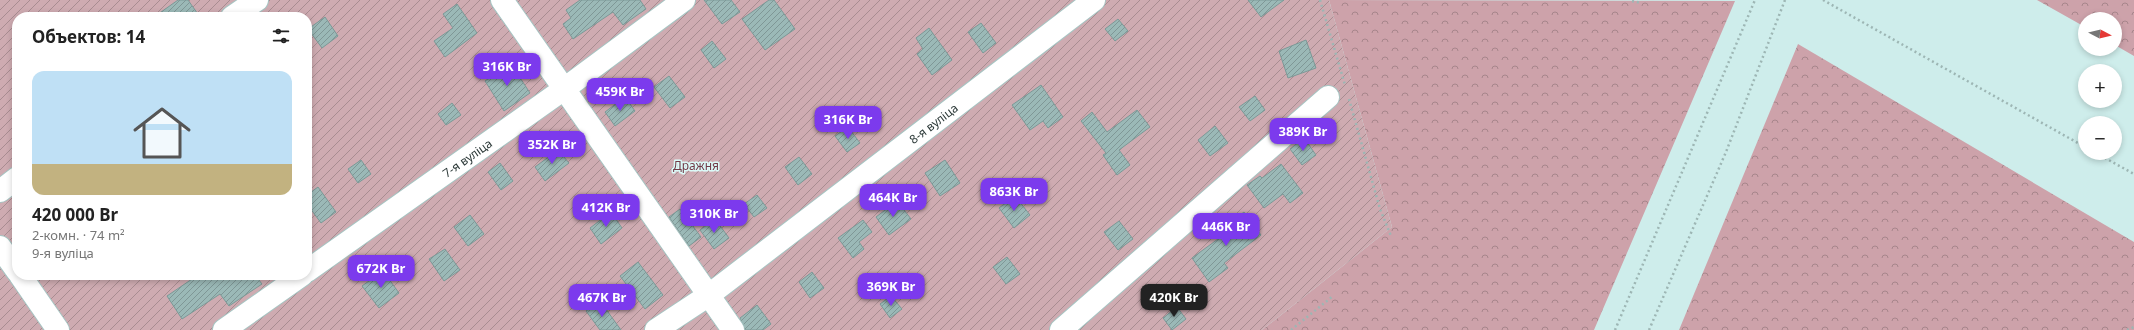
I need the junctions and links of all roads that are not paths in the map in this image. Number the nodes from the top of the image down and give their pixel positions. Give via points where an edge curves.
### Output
1 (257, 0) edge
2 (502, 0) edge
3 (684, 0) edge
4 (1094, 0) edge
5 (239, 12) edge
6 (564, 89) junction
7 (1341, 94) road end
8 (12, 182) edge
9 (0, 191) edge
10 (0, 247) edge
11 (12, 264) edge
12 (312, 267) edge
13 (23, 280) edge
14 (295, 280) edge
15 (708, 295) junction
16 (58, 330) edge
17 (224, 330) edge
18 (656, 330) edge
19 (733, 330) edge
20 (1061, 330) edge

1 - 5 street
2 - 6 street
3 - 6 street, 7-я вуліца
4 - 15 street, 8-я вуліца
6 - 12 street, 7-я вуліца
6 - 15 street
7 - 20 street
8 - 9 street
10 - 11 street
13 - 16 street
14 - 17 street
15 - 18 street, 8-я вуліца
15 - 19 street

